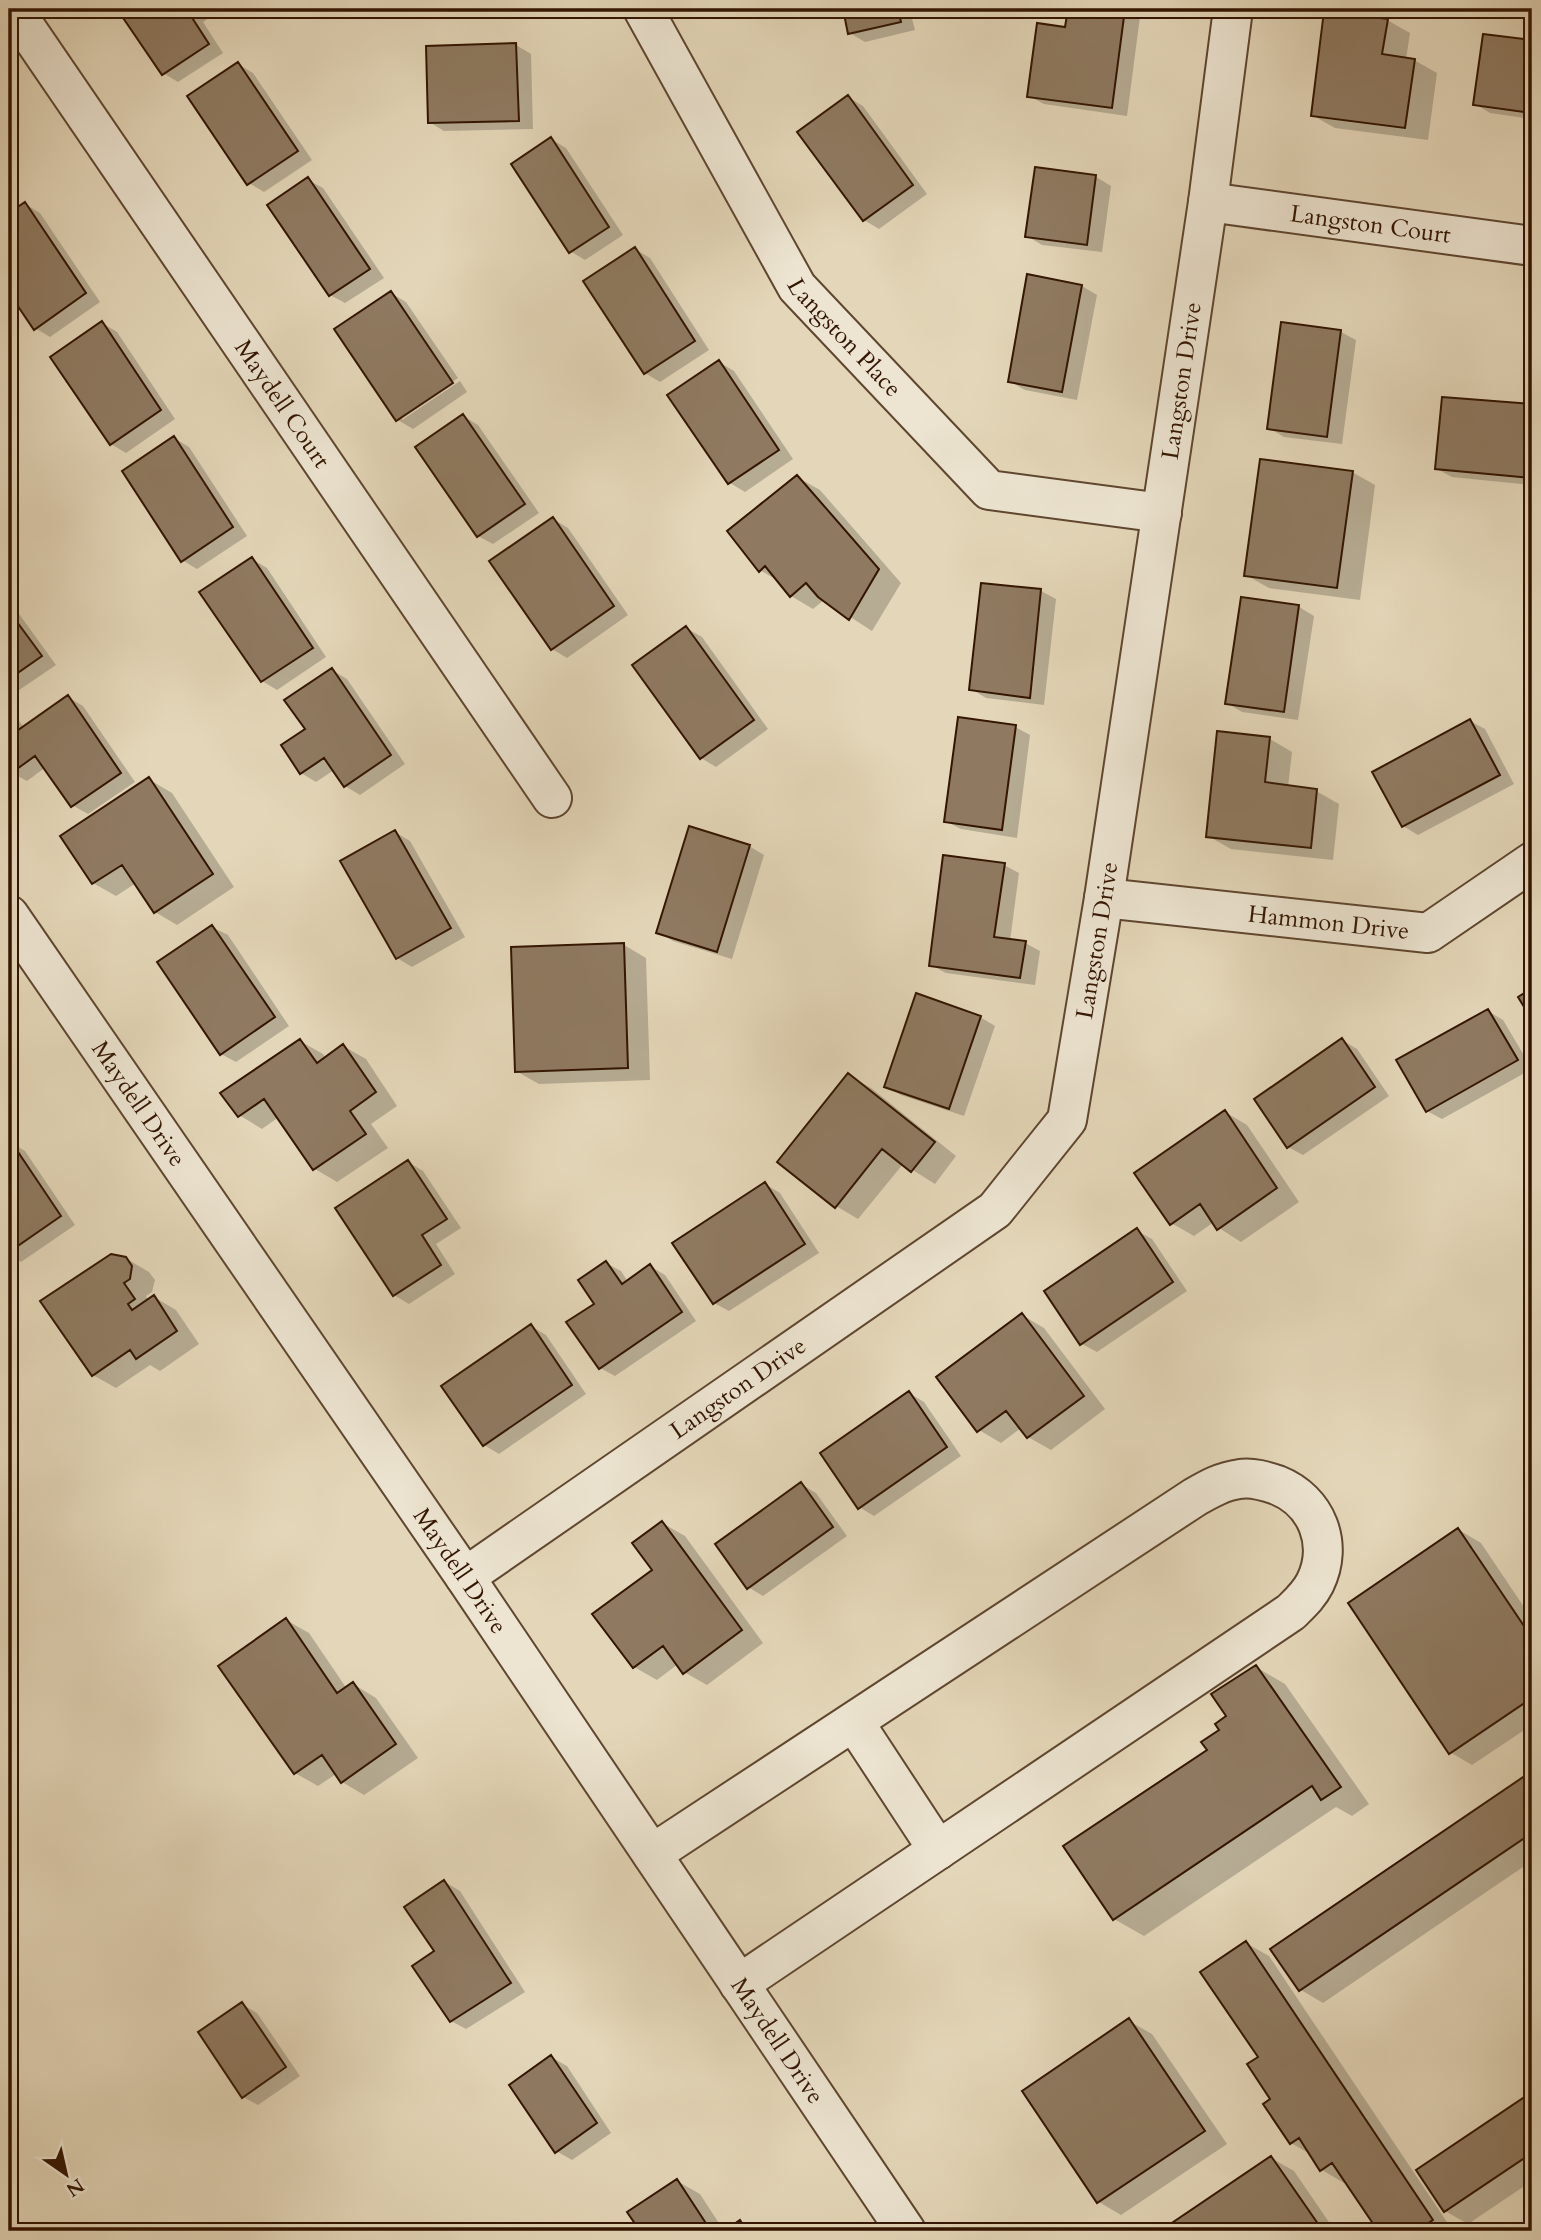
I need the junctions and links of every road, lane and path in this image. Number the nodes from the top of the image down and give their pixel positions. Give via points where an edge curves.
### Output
1 (13, 9) edge
2 (643, 9) edge
3 (1233, 9) edge
4 (1208, 202) junction
5 (1532, 246) edge
6 (1162, 513) junction
7 (552, 798) dead end
8 (1532, 862) edge
9 (1104, 898) junction
10 (9, 915) edge
11 (465, 1577) junction
12 (854, 1722) junction
13 (939, 1850) junction
14 (652, 1854) junction
15 (739, 1983) junction
16 (906, 2231) edge

1 - 7 street, Maydell Court
2 - 6 street, Langston Place via 797,287 989,490
3 - 4 street, Langston Drive
4 - 5 street, Langston Court
4 - 6 street, Langston Drive
6 - 9 street, Langston Drive
8 - 9 street, Hammon Drive via 1428,933
9 - 11 street, Langston Drive via 1067,1120 995,1210
10 - 11 street, Maydell Drive
11 - 14 street, Maydell Drive
12 - 13 street
12 - 13 street via 1215,1486 1237,1479 1268,1482 1286,1489 1312,1510 1322,1542 1322,1562 1315,1583 1291,1612
12 - 14 street
13 - 15 street
14 - 15 street, Maydell Drive
15 - 16 street, Maydell Drive

